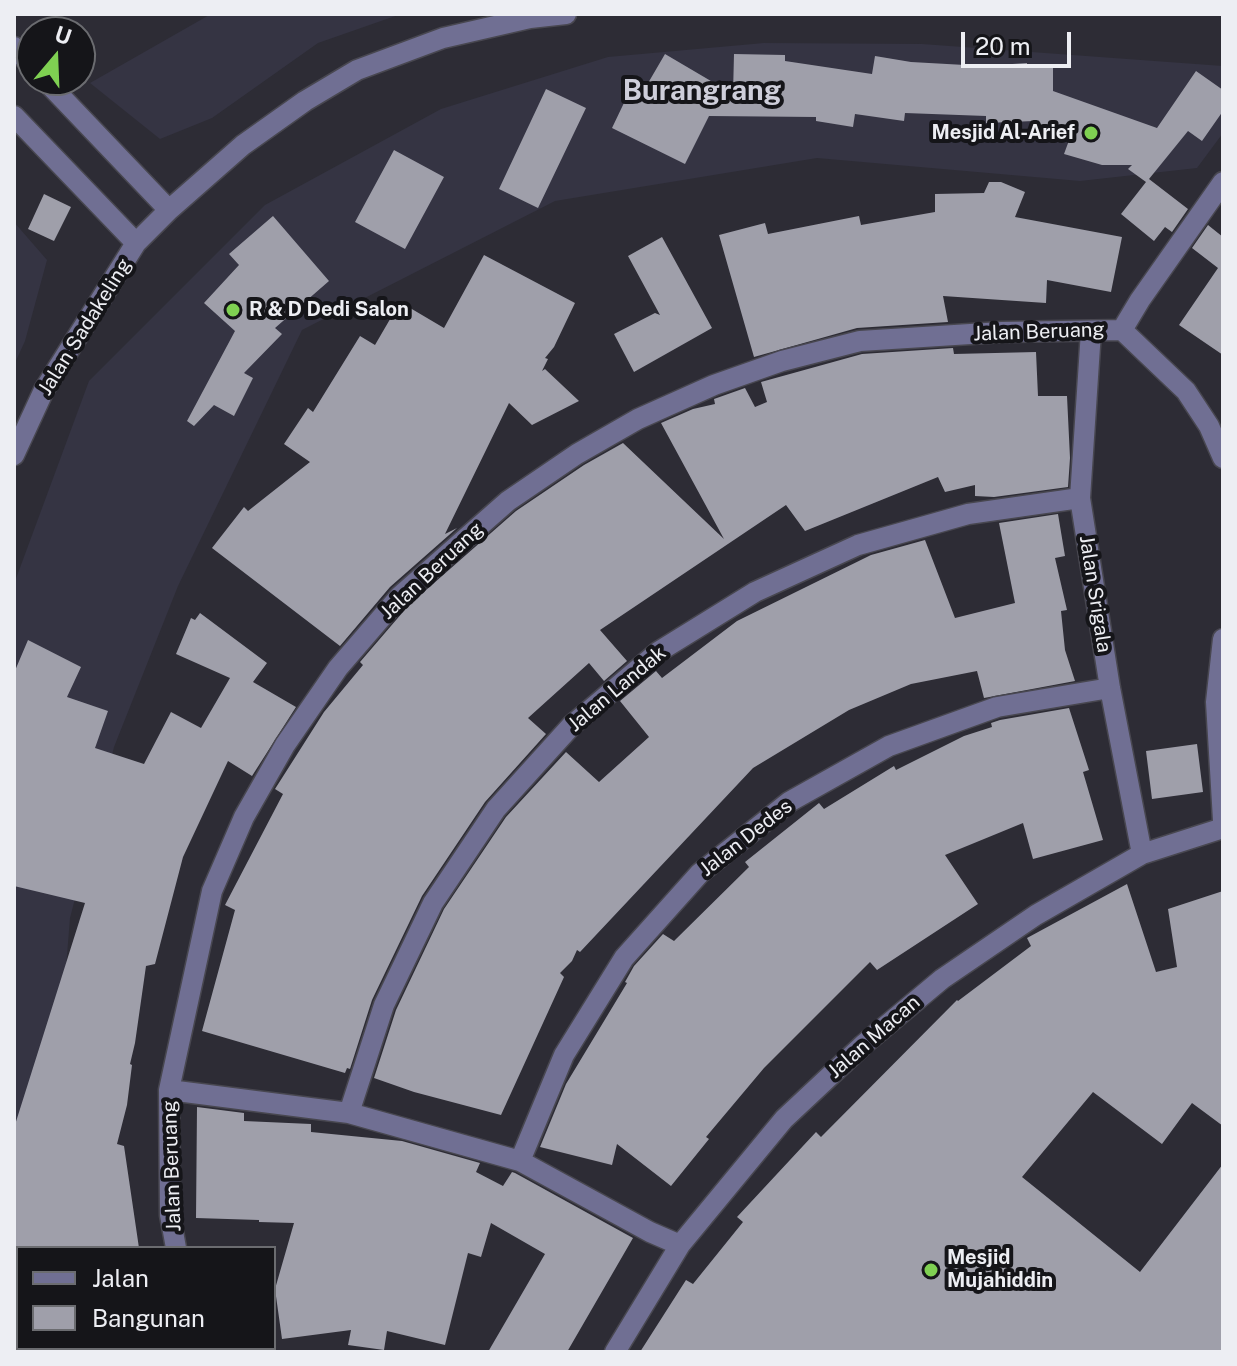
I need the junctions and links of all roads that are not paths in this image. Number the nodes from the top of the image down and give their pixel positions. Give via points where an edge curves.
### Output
1 (566, 14) edge
2 (531, 16) edge
3 (60, 96) edge
4 (14, 116) edge
5 (1223, 182) edge
6 (169, 210) junction
7 (136, 243) junction
8 (1122, 330) junction
9 (1091, 331) junction
10 (14, 455) edge
11 (1223, 458) edge
12 (1080, 498) junction
13 (1223, 639) edge
14 (1110, 688) junction
15 (1223, 820) edge
16 (1223, 828) edge
17 (1142, 854) junction
18 (169, 1090) junction
19 (349, 1113) junction
20 (520, 1161) junction
21 (680, 1245) junction
22 (176, 1246) edge
23 (615, 1352) edge

1 - 2 street, Jalan Sadakeling
2 - 6 street, Jalan Sadakeling via 443,38 357,70 243,145
3 - 6 street
4 - 7 street, Jalan Sadakeling
5 - 8 street
6 - 7 street, Jalan Sadakeling
7 - 10 street, Jalan Sadakeling via 44,390
8 - 9 street, Jalan Beruang
8 - 11 street via 1186,391
9 - 12 street, Jalan Srigala
9 - 18 street, Jalan Beruang via 860,341 782,361 638,419 508,501 400,596 338,668 278,757 212,891
12 - 14 street, Jalan Srigala
12 - 19 street, Jalan Landak via 968,514 858,545 755,592 658,652 572,725 496,809 433,903 384,1005
13 - 15 street via 1216,702
14 - 17 street, Jalan Srigala
14 - 20 street, Jalan Dedes via 997,707 889,746 789,802 700,873 624,958 564,1055
16 - 17 street, Jalan Macan
17 - 21 street, Jalan Macan via 1036,915 942,979 863,1045 784,1119
18 - 19 street
18 - 22 street, Jalan Beruang via 170,1215
19 - 20 street
20 - 21 street
21 - 23 street, Jalan Macan

